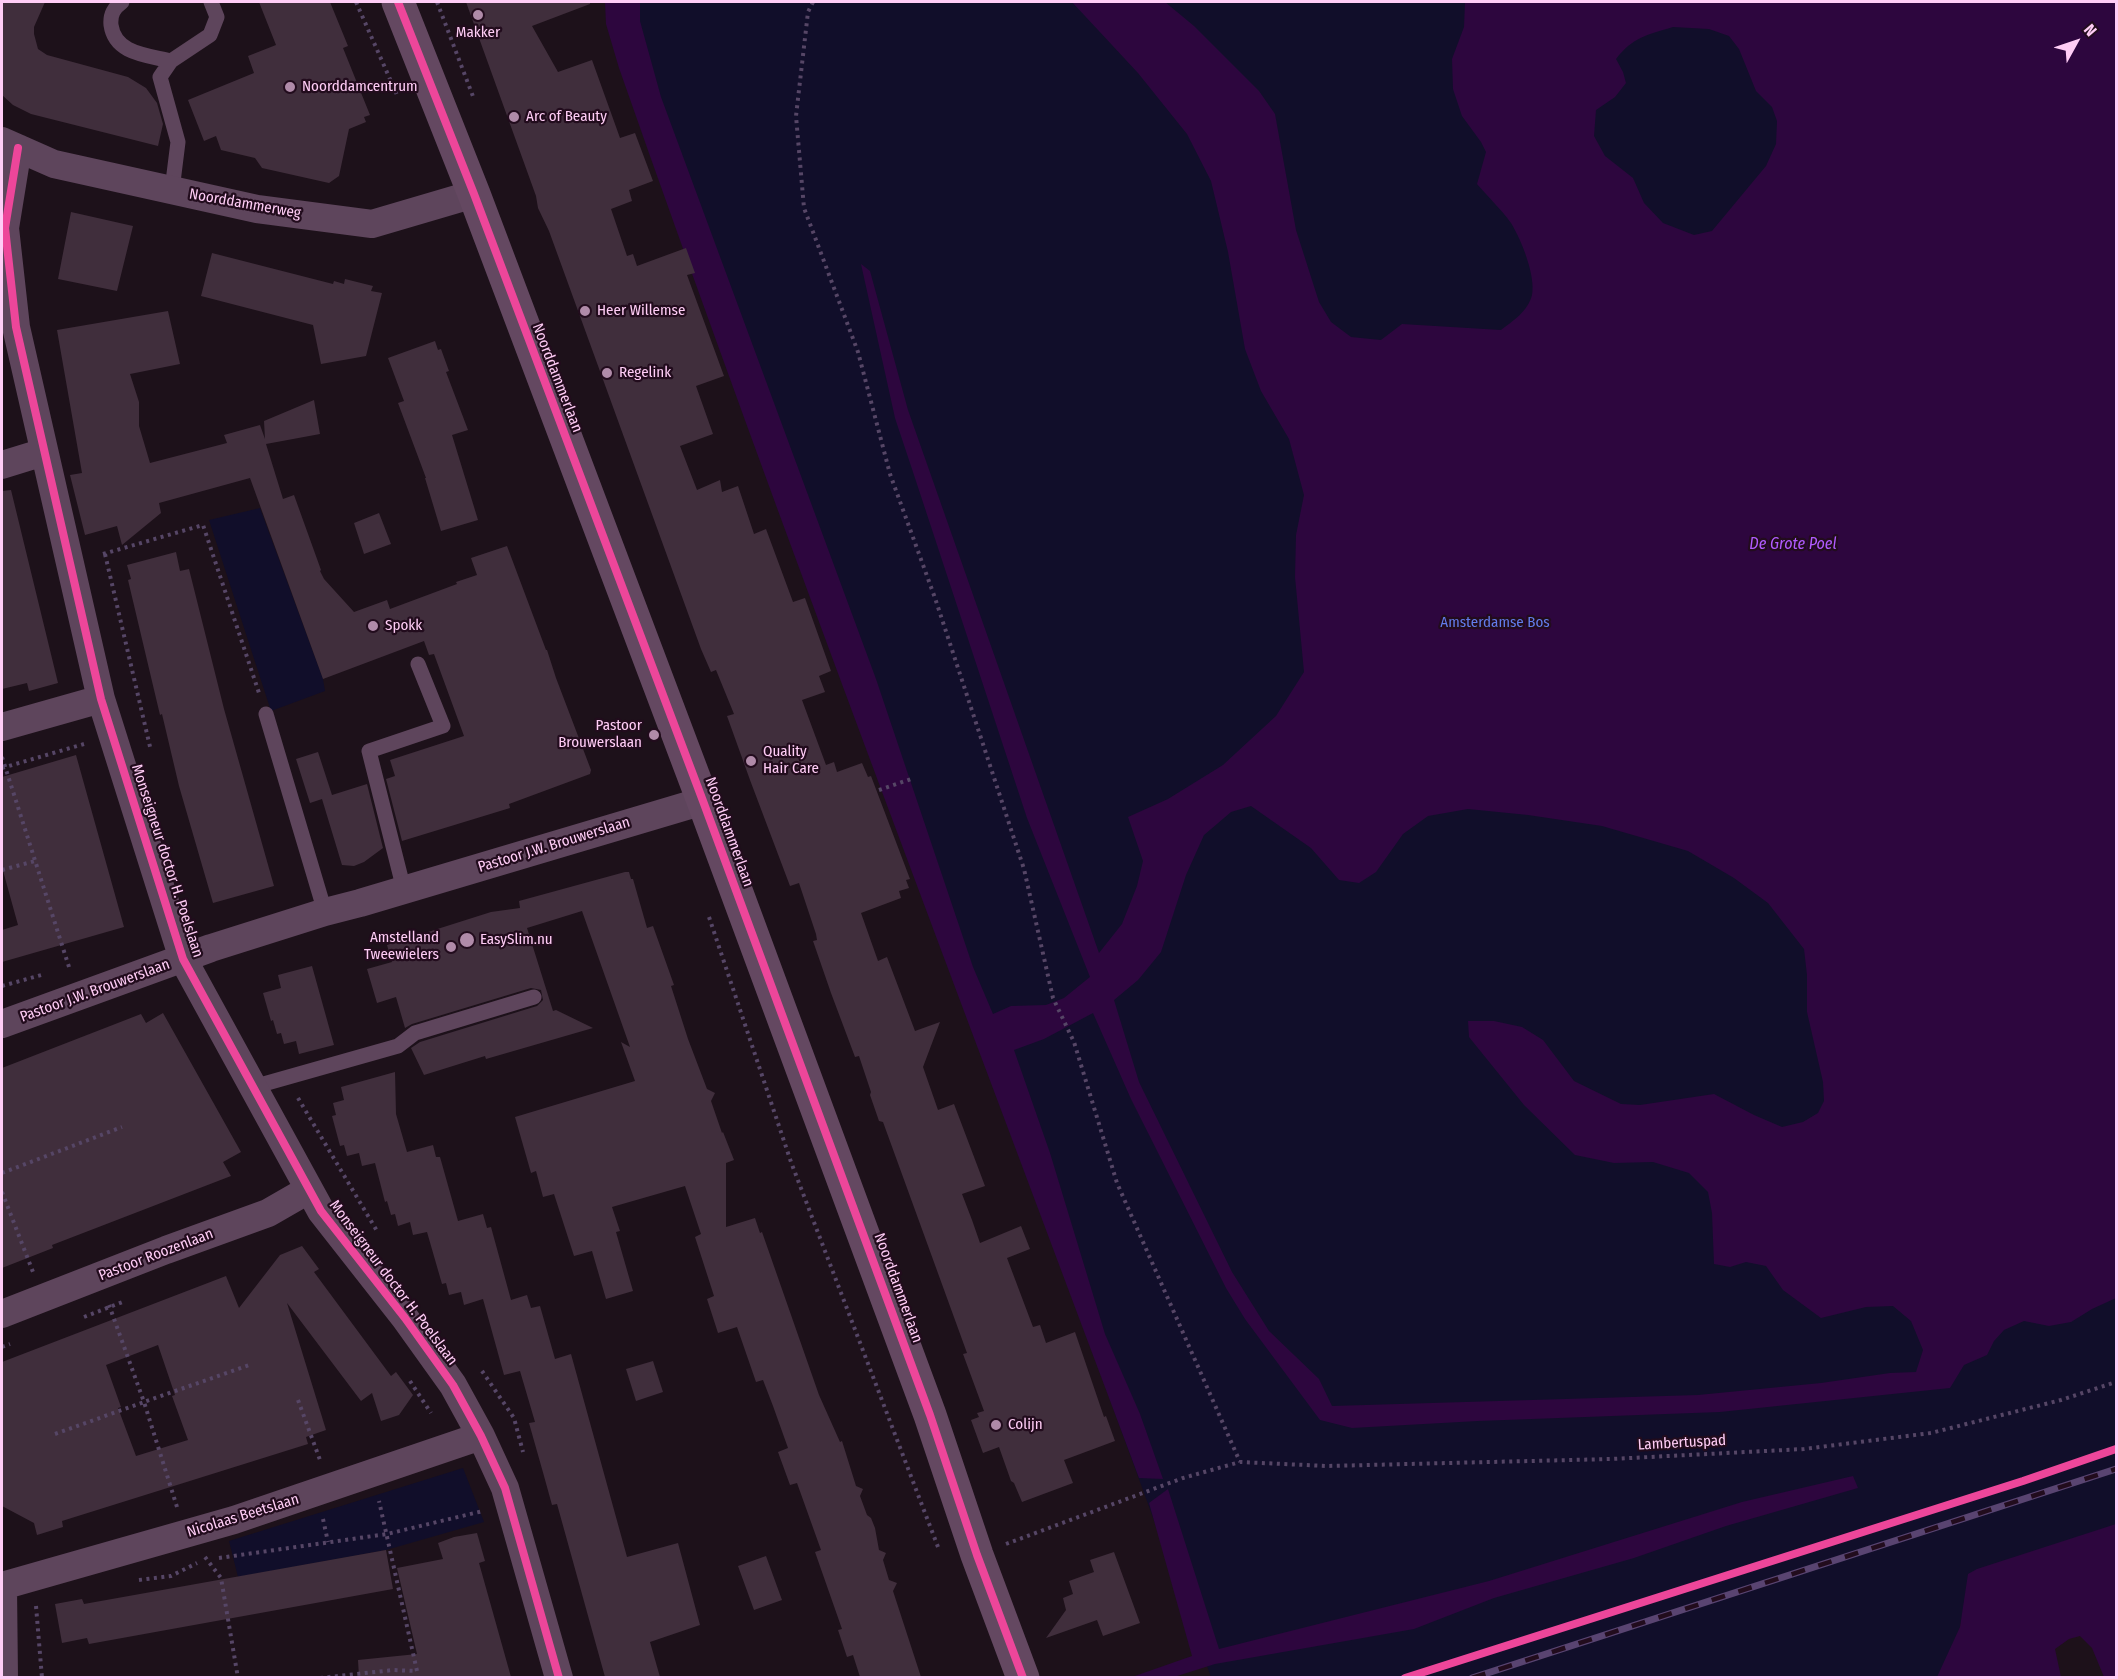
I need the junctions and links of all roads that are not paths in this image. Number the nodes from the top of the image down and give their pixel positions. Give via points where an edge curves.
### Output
1 (122, 2) edge
2 (211, 2) edge
3 (398, 2) edge
4 (171, 61) junction
5 (10, 145) edge
6 (172, 190) junction
7 (474, 194) junction
8 (9, 328) edge
9 (44, 452) junction
10 (2, 465) edge
11 (418, 664) dead end
12 (101, 699) junction
13 (266, 714) road end
14 (2, 727) edge
15 (703, 801) junction
16 (404, 890) junction
17 (325, 912) junction
18 (183, 959) junction
19 (534, 997) dead end
20 (2, 1024) edge
21 (253, 1087) junction
22 (308, 1190) junction
23 (2, 1314) edge
24 (482, 1436) junction
25 (2, 1586) edge
26 (4, 1677) edge
27 (559, 1677) edge
28 (1023, 1677) edge

1 - 4 lane via 113,9 110,23 114,39 126,49
2 - 4 lane via 217,17 210,34
3 - 7 street, Noorddammerlaan
4 - 6 lane via 160,77 178,142
5 - 6 street, Noorddammerweg via 54,164
5 - 8 street, Monseigneur doctor H. Poelslaan via 5,228
6 - 7 street, Noorddammerweg via 256,210 372,224
7 - 15 street, Noorddammerlaan
8 - 9 street, Monseigneur doctor H. Poelslaan
9 - 10 street
9 - 12 street, Monseigneur doctor H. Poelslaan
11 - 16 lane via 443,726 369,751
12 - 14 street
12 - 18 street, Monseigneur doctor H. Poelslaan
13 - 17 lane
15 - 16 street, Pastoor J.W. Brouwerslaan
15 - 28 street, Noorddammerlaan
16 - 17 street, Pastoor J.W. Brouwerslaan
17 - 18 street, Pastoor J.W. Brouwerslaan
18 - 20 street, Pastoor J.W. Brouwerslaan
18 - 21 street, Monseigneur doctor H. Poelslaan
19 - 21 lane via 415,1033 399,1046
21 - 22 street, Monseigneur doctor H. Poelslaan
22 - 23 street, Pastoor Roozenlaan via 268,1213
22 - 24 street, Monseigneur doctor H. Poelslaan via 453,1385
24 - 25 street, Nicolaas Beetslaan via 186,1534
24 - 27 street, Monseigneur doctor H. Poelslaan via 505,1488
25 - 26 street

